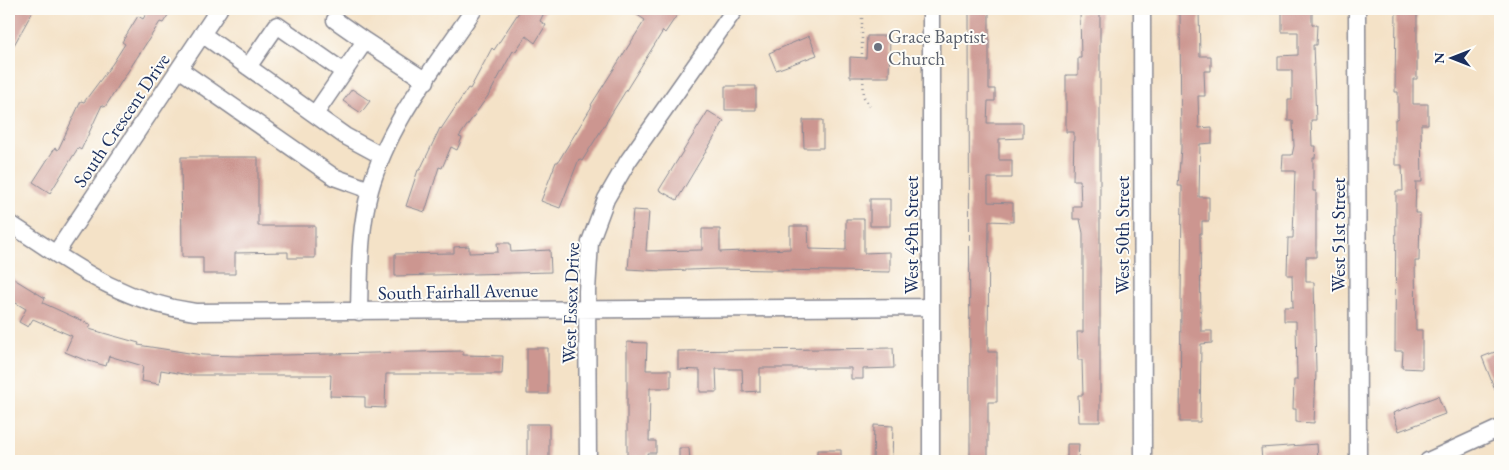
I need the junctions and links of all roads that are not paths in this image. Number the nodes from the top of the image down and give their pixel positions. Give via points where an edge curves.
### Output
1 (220, 9) edge
2 (474, 9) edge
3 (735, 9) edge
4 (931, 9) edge
5 (1142, 9) edge
6 (1357, 9) edge
7 (335, 20) dead end
8 (202, 34) junction
9 (365, 41) junction
10 (248, 67) junction
11 (179, 69) junction
12 (344, 72) junction
13 (426, 81) junction
14 (315, 114) junction
15 (382, 156) junction
16 (370, 190) junction
17 (9, 223) edge
18 (56, 254) junction
19 (931, 307) junction
20 (587, 309) junction
21 (359, 312) junction
22 (1500, 428) edge
23 (588, 461) edge
24 (931, 461) edge
25 (1143, 461) edge
26 (1358, 461) edge
27 (1428, 461) edge

1 - 8 street, South Crescent Drive
2 - 13 street
3 - 20 street, West Essex Drive via 628,161 606,199 590,242
4 - 19 street, West 49th Street
5 - 25 street, West 50th Street
6 - 26 street, West 51st Street
7 - 9 street
8 - 10 street
8 - 11 street, South Crescent Drive
9 - 12 street
9 - 13 street
10 - 12 street via 277,25
10 - 14 street
11 - 16 street via 334,177
11 - 18 street, South Crescent Drive
12 - 14 street
13 - 15 street via 403,114
14 - 15 street via 345,136
15 - 16 street
16 - 21 street via 362,231
17 - 18 street, South Fairhall Avenue
18 - 21 street, South Fairhall Avenue via 120,292 176,310
19 - 20 street, South Fairhall Avenue
19 - 24 street, West 49th Street
20 - 21 street, South Fairhall Avenue
20 - 23 street, West Essex Drive
22 - 27 street

